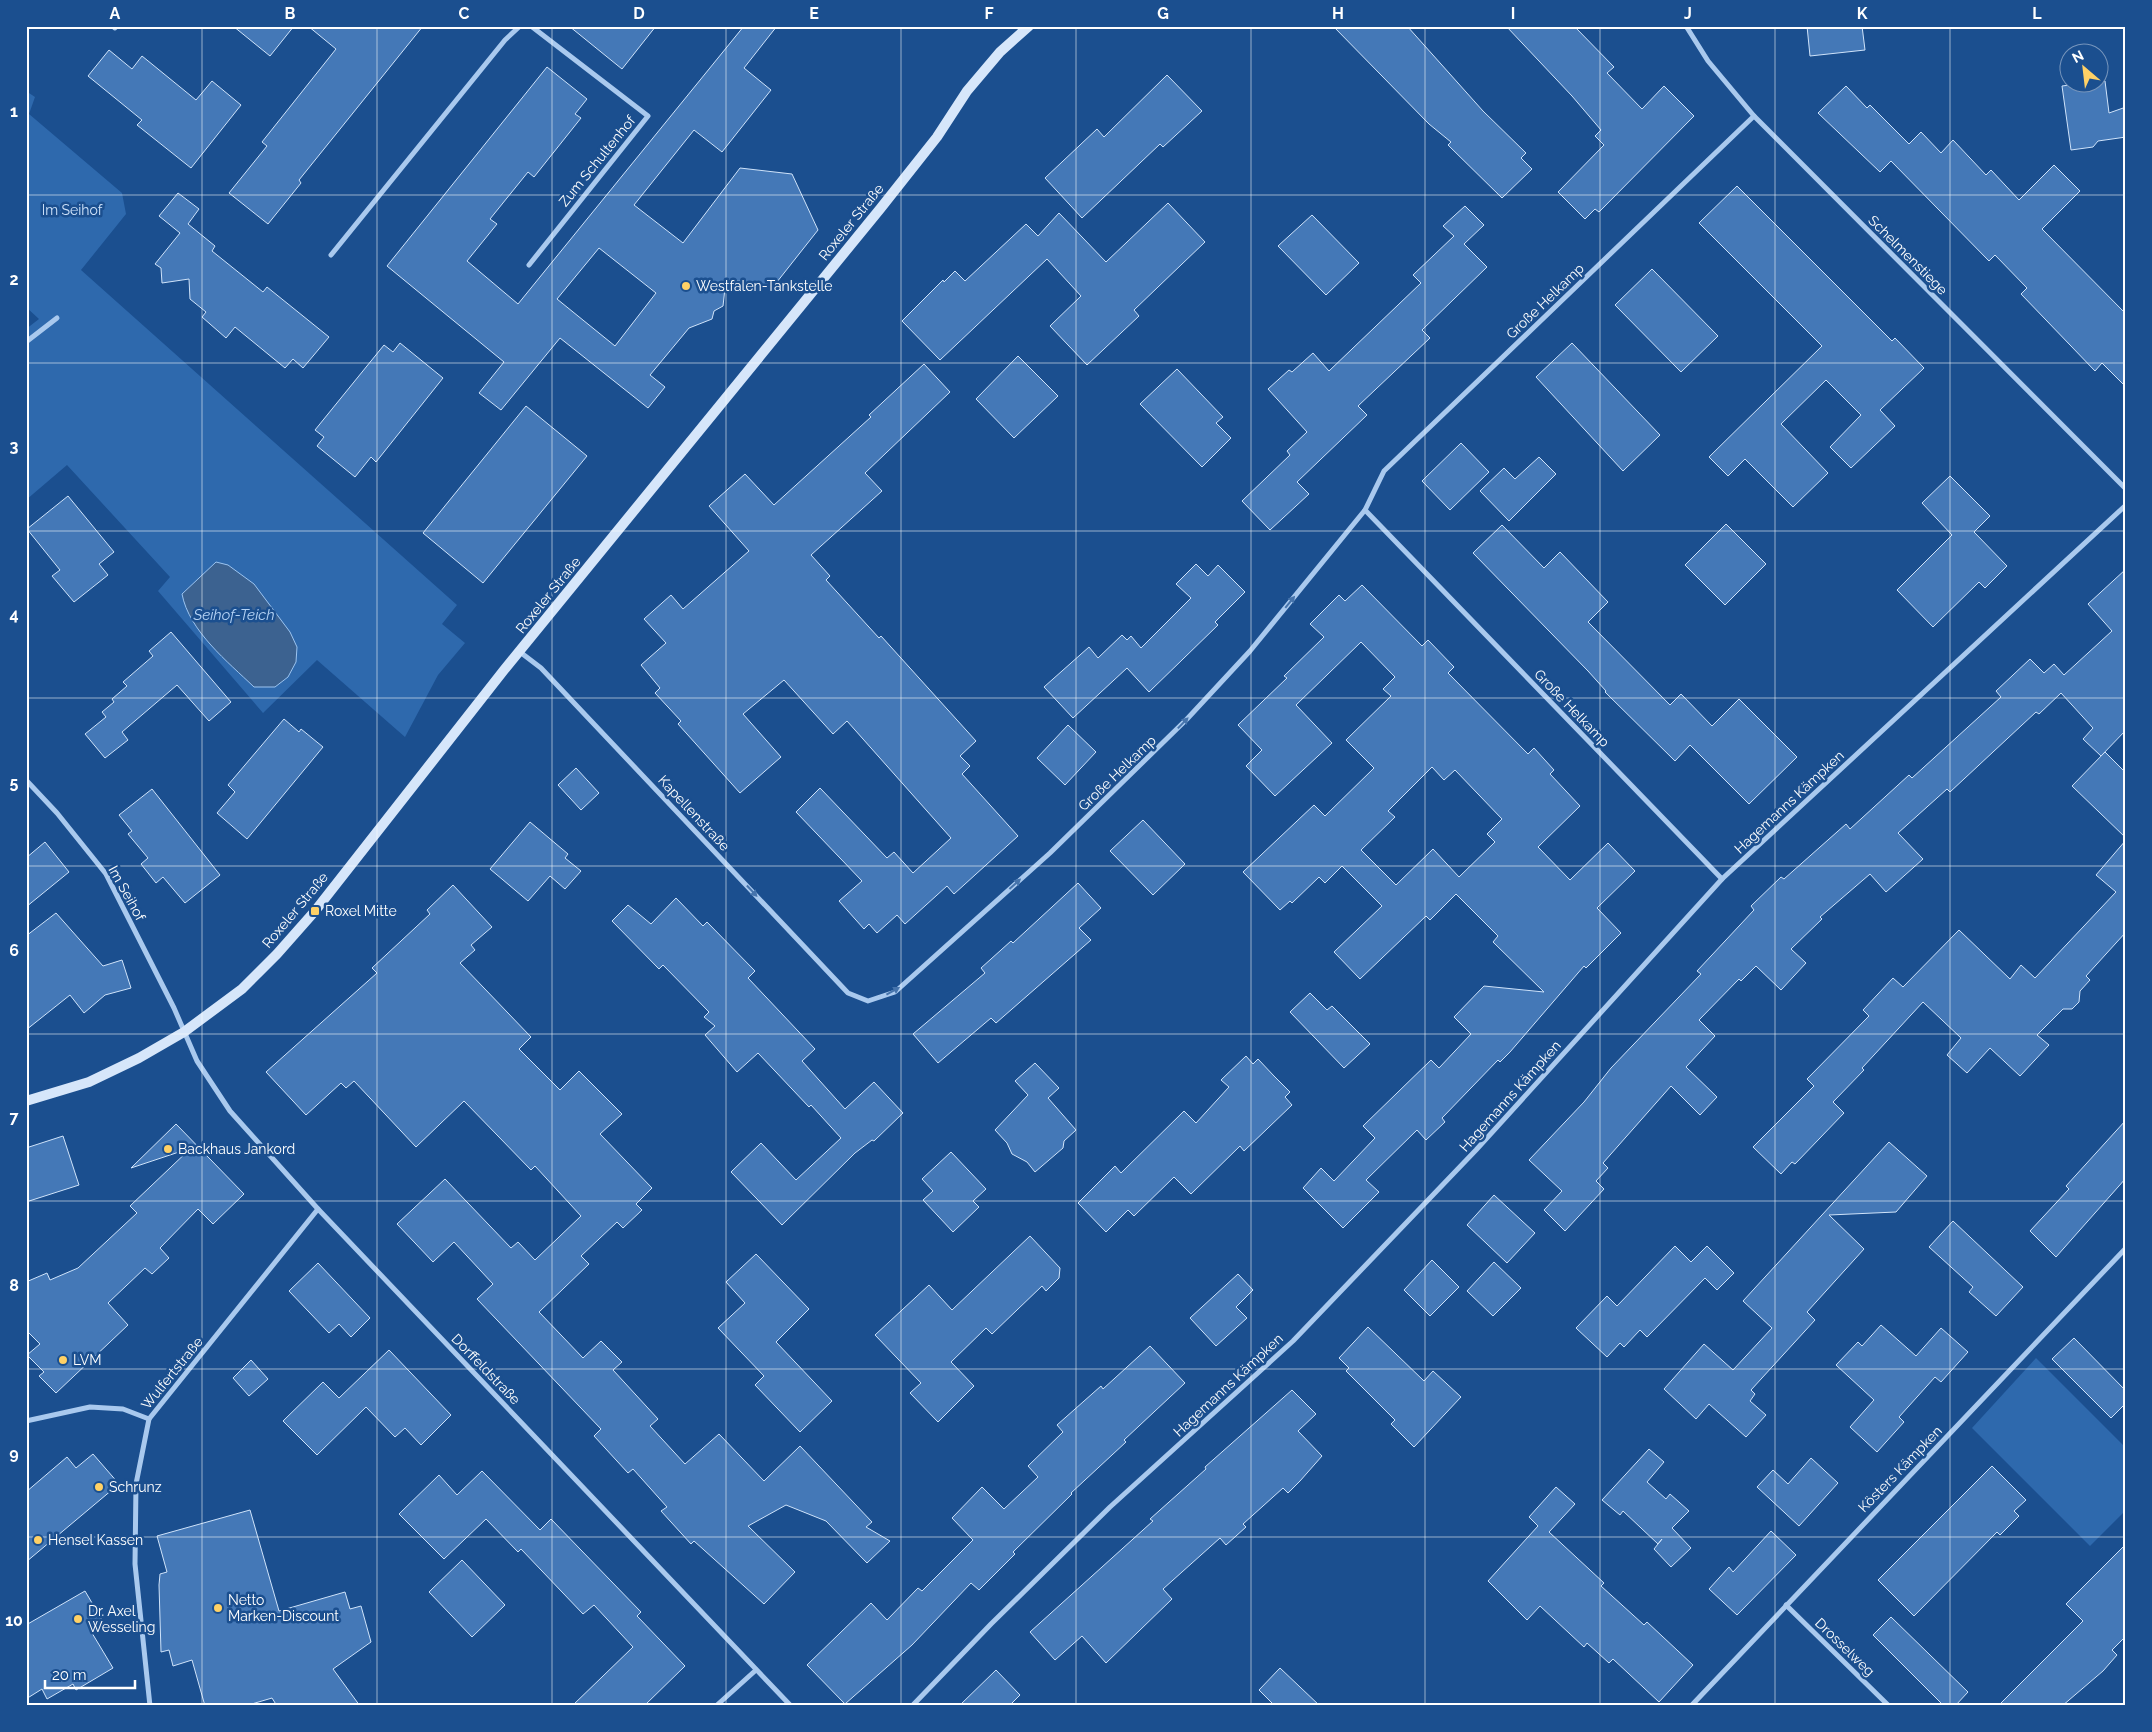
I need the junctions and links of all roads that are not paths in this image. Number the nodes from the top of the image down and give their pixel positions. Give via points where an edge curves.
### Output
1 (520, 26) edge
2 (532, 26) edge
3 (1028, 26) edge
4 (1686, 26) edge
5 (1754, 116) junction
6 (331, 254) dead end
7 (529, 265) dead end
8 (56, 318) dead end
9 (26, 342) edge
10 (2126, 489) edge
11 (2126, 505) edge
12 (1364, 510) junction
13 (520, 652) junction
14 (26, 780) edge
15 (1722, 879) junction
16 (848, 993) joint
17 (184, 1032) junction
18 (26, 1101) edge
19 (318, 1209) junction
20 (2126, 1248) edge
21 (149, 1420) junction
22 (26, 1421) edge
23 (1786, 1605) junction
24 (756, 1670) junction
25 (150, 1706) edge
26 (716, 1706) edge
27 (791, 1706) edge
28 (912, 1706) edge
29 (1691, 1706) edge
30 (1889, 1706) edge

1 - 6 street via 504,40
2 - 7 street, Zum Schultenhof via 648,116
3 - 13 main road, Roxeler Straße via 1000,52 973,85 880,209
4 - 5 street, Schelmenstiege via 1708,61
5 - 10 street, Schelmenstiege
5 - 12 street, Große Helkamp via 1384,471
8 - 9 street
11 - 15 street, Hagemanns Kämpken
12 - 15 street, Große Helkamp
16 -> 12 street, Große Helkamp via 868,1001 895,992 1050,854 1250,651
13 -> 16 street, Kapellenstraße via 541,668
13 - 17 main road, Roxeler Straße via 315,912 242,989
14 - 17 street, Im Seihof via 106,874
15 - 28 street, Hagemanns Kämpken via 1476,1150 1300,1334 1110,1507
17 - 18 main road, Roxeler Straße via 89,1082
17 - 19 street, Dorffeldstraße via 197,1061 230,1112
19 - 21 street, Wulfertstraße
19 - 24 street, Dorffeldstraße
20 - 23 street, Kösters Kämpken
21 - 22 street via 123,1409 90,1407
21 - 25 street, Wulfertstraße via 136,1484 136,1564
23 - 29 street, Kösters Kämpken
23 - 30 street, Drosselweg
24 - 26 street
24 - 27 street, Dorffeldstraße

